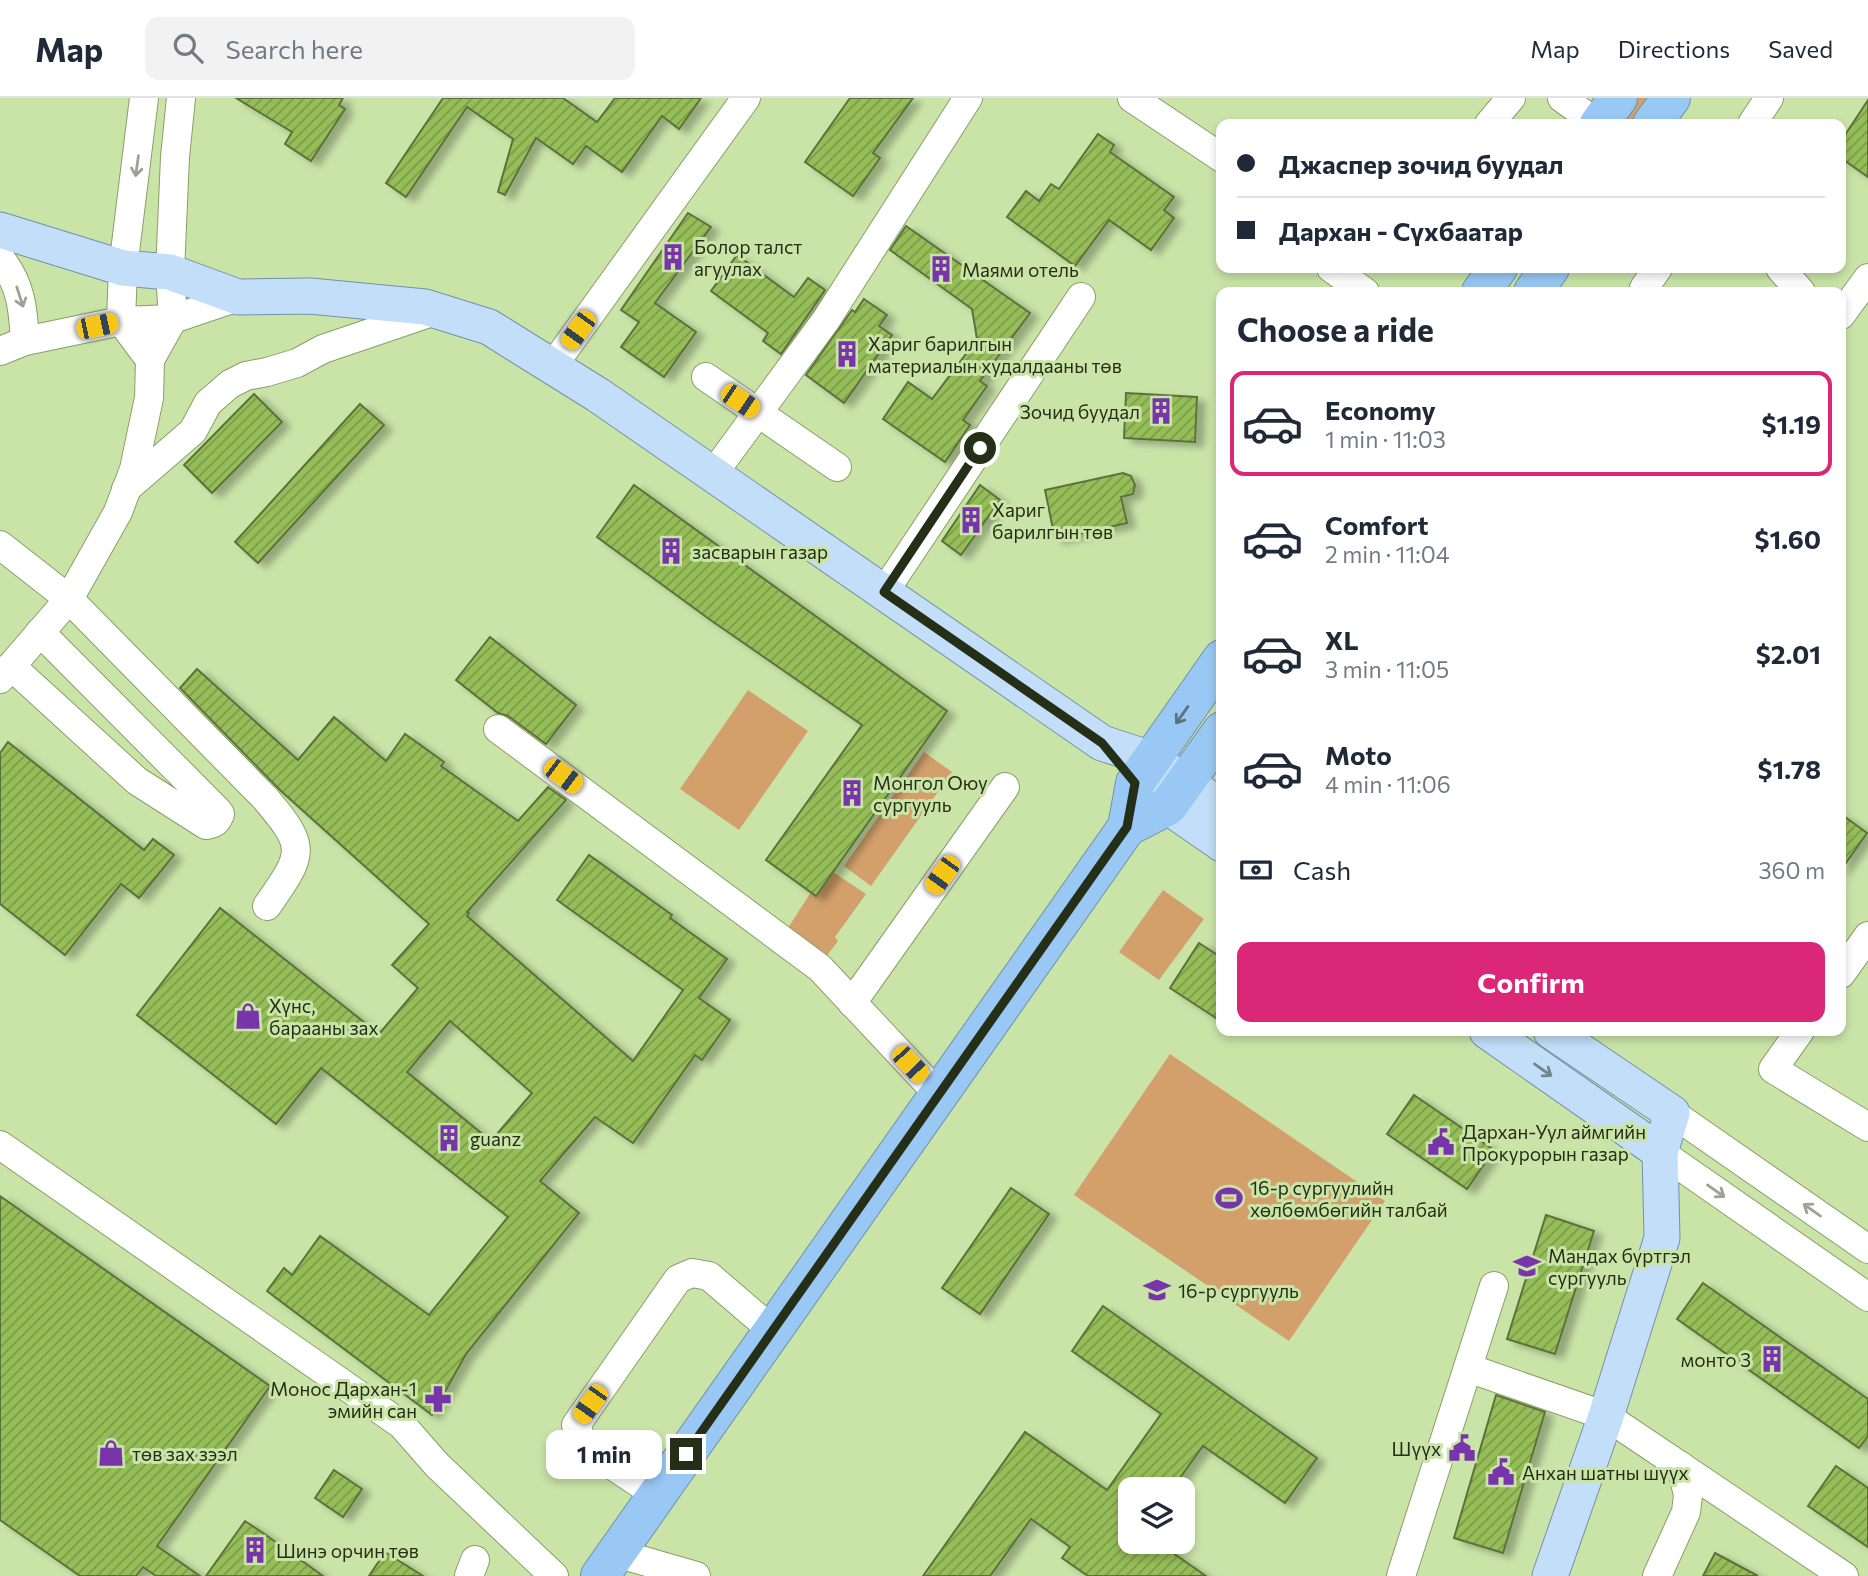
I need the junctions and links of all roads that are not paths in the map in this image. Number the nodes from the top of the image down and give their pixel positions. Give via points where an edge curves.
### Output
1 (144, 98) edge
2 (181, 98) edge
3 (746, 98) edge
4 (968, 98) edge
5 (1132, 98) edge
6 (1511, 98) edge
7 (1562, 98) edge
8 (1618, 98) edge
9 (1671, 98) edge
10 (1769, 98) edge
11 (1493, 119) edge
12 (1592, 119) edge
13 (1603, 119) edge
14 (1656, 119) edge
15 (1755, 119) edge
16 (1216, 154) edge
17 (0, 230) edge
18 (0, 258) edge
19 (123, 268) junction
20 (170, 272) junction
21 (1339, 273) edge
22 (1784, 273) edge
23 (1868, 278) edge
24 (1358, 287) edge
25 (1797, 287) edge
26 (238, 296) junction
27 (1082, 297) dead end
28 (1846, 309) edge
29 (438, 311) junction
30 (173, 319) junction
31 (121, 321) junction
32 (12, 346) edge
33 (150, 360) junction
34 (552, 366) junction
35 (706, 377) dead end
36 (758, 412) junction
37 (837, 467) dead end
38 (713, 474) junction
39 (126, 489) junction
40 (0, 545) edge
41 (884, 592) junction
42 (69, 599) junction
43 (40, 632) junction
44 (1216, 668) edge
45 (5, 672) edge
46 (498, 729) dead end
47 (1216, 740) edge
48 (1143, 771) junction
49 (1005, 787) dead end
50 (1176, 794) junction
51 (1216, 805) edge
52 (1127, 827) junction
53 (1216, 837) edge
54 (267, 906) dead end
55 (1868, 936) edge
56 (1846, 967) edge
57 (852, 1003) junction
58 (1494, 1036) edge
59 (1796, 1036) edge
60 (1569, 1037) edge
61 (938, 1094) junction
62 (1672, 1113) junction
63 (1868, 1127) edge
64 (0, 1144) edge
65 (1660, 1152) junction
66 (1868, 1249) edge
67 (1494, 1286) dead end
68 (1868, 1297) edge
69 (772, 1330) junction
70 (1468, 1368) junction
71 (1606, 1416) junction
72 (1681, 1466) junction
73 (657, 1495) junction
74 (608, 1565) edge
75 (554, 1576) edge
76 (696, 1576) edge
77 (1401, 1576) edge
78 (1550, 1576) edge
79 (1657, 1576) edge
80 (1844, 1576) edge

1 -> 19 street
2 - 20 street
3 - 34 street
4 - 36 street via 826,320
5 - 16 street
6 - 11 street
7 - 12 street
8 - 13 highway
9 - 14 highway
10 - 15 street
17 - 19 main road
18 -> 32 street via 23,304
19 - 20 main road
19 - 31 street
20 - 26 main road
20 - 30 street
21 - 24 street
22 - 25 street
23 - 28 street
26 - 29 main road via 310,296
26 - 30 street
27 - 41 street
29 - 34 main road via 489,327
29 - 39 street via 230,384 208,403 193,431
30 - 31 street
30 - 33 street
31 - 32 street
31 - 33 street
33 - 39 street via 149,398
34 - 38 main road
35 - 36 street
36 - 37 street
36 - 38 street
38 - 41 main road
39 - 42 street
40 - 42 street
41 - 48 main road
42 - 43 street
42 - 54 street via 285,822 297,845 295,867
43 - 45 street
43 - 45 street via 217,810 218,820 206,825 137,781
44 -> 48 highway
46 - 57 street via 820,968
47 - 50 highway
48 - 50 main road
48 - 52 highway
49 - 57 street
50 - 51 main road
50 - 52 highway
50 - 53 main road
52 - 61 highway
55 - 56 street
57 - 61 street
58 -> 65 main road
59 - 63 street via 1773,1069
60 - 62 main road
61 - 69 highway
62 - 65 main road
66 -> 62 street
64 - 75 street via 402,1425 437,1465
65 -> 68 street
65 - 71 main road via 1662,1238
67 - 70 street
69 - 73 highway
69 - 73 street via 709,1276 692,1273 678,1279 576,1425 591,1451
70 - 71 street
70 - 77 street
71 - 72 street
71 - 78 main road
72 - 79 street via 1688,1496 1686,1511
72 - 80 street
73 - 74 highway
74 - 76 street

